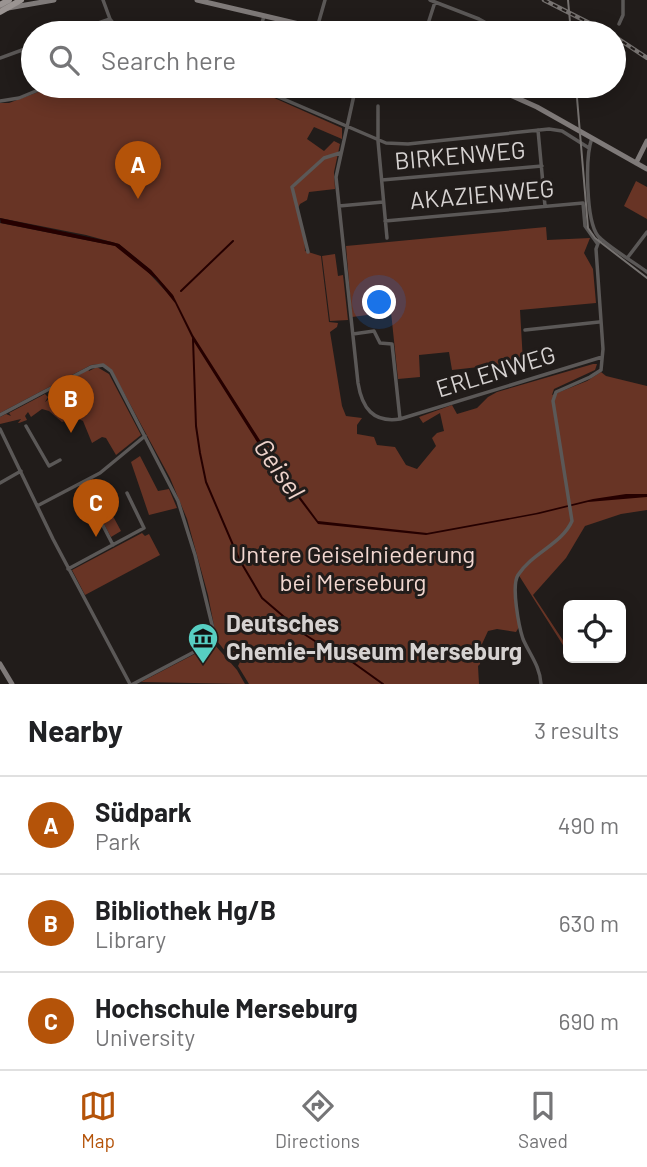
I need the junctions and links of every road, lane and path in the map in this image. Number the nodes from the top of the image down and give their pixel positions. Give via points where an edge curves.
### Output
1 (21, 0) edge
2 (53, 0) edge
3 (103, 0) edge
4 (197, 0) edge
5 (326, 0) edge
6 (623, 0) edge
7 (205, 1) edge
8 (432, 1) edge
9 (5, 4) edge
10 (0, 12) edge
11 (264, 14) junction
12 (110, 19) joint
13 (104, 21) edge
14 (262, 21) edge
15 (290, 21) edge
16 (319, 21) edge
17 (428, 21) edge
18 (483, 21) edge
19 (620, 21) edge
20 (21, 50) edge
21 (0, 58) edge
22 (21, 97) edge
23 (281, 98) edge
24 (353, 98) edge
25 (517, 98) edge
26 (0, 101) edge
27 (378, 106) dead end
28 (346, 126) junction
29 (538, 130) junction
30 (592, 138) junction
31 (378, 141) junction
32 (647, 141) edge
33 (589, 148) junction
34 (340, 153) junction
35 (636, 163) junction
36 (542, 166) junction
37 (647, 169) edge
38 (382, 180) junction
39 (383, 202) junction
40 (339, 206) junction
41 (545, 206) junction
42 (385, 221) junction
43 (647, 232) edge
44 (600, 237) junction
45 (387, 238) dead end
46 (597, 243) junction
47 (308, 252) dead end
48 (628, 257) junction
49 (647, 272) edge
50 (600, 321) junction
51 (525, 330) dead end
52 (353, 334) junction
53 (602, 357) junction
54 (0, 415) edge
55 (400, 419) junction
56 (26, 426) dead end
57 (0, 429) edge
58 (145, 436) junction
59 (60, 460) dead end
60 (21, 471) junction
61 (0, 482) edge
62 (81, 483) junction
63 (127, 494) dead end
64 (37, 506) junction
65 (113, 545) junction
66 (68, 569) junction
67 (0, 664) edge
68 (12, 684) edge
69 (132, 684) edge
70 (541, 684) edge

1 - 9 main road
2 - 9 street
3 - 12 street
4 - 7 street
5 - 16 street
6 - 19 street
7 - 11 street
8 - 17 street
8 - 18 street
9 - 10 main road
11 - 14 street
11 - 15 street
12 - 13 street
20 - 21 street
22 - 26 street
23 - 28 street
24 - 28 street
25 - 30 street
27 - 31 street
28 - 31 street
28 - 34 street
29 - 31 street via 408,144
29 - 33 street via 562,131
29 - 36 street
30 - 33 street
30 - 35 street
31 - 38 street
32 - 35 street
33 - 44 street via 590,211
34 - 40 street
34 - 47 street via 327,156 292,187
35 - 37 street
36 - 38 street, BIRKENWEG
36 - 41 street
38 - 39 street
39 - 40 street
39 - 42 street
40 - 52 street
41 - 42 street, AKAZIENWEG
41 - 46 street, AKAZIENWEG via 583,203 584,226
42 - 45 street
43 - 48 street
44 - 46 street
44 - 48 street
46 - 50 street
48 - 49 street
50 - 51 street
50 - 53 street
52 - 55 street via 364,407 383,420
52 - 55 street via 374,331 380,343 392,344
53 - 55 street, ERLENWEG
53 - 70 street via 601,370 554,396 572,507 570,527 523,568 516,580 521,632 539,668
54 - 58 street via 103,365 111,371
56 - 59 street via 49,466
57 - 60 street
58 - 62 street
58 - 69 street via 185,521 215,637 214,642
60 - 61 street
60 - 64 street
62 - 64 street
62 - 65 street
63 - 65 street via 144,528
64 - 66 street
65 - 66 street
66 - 69 street
67 - 68 street

